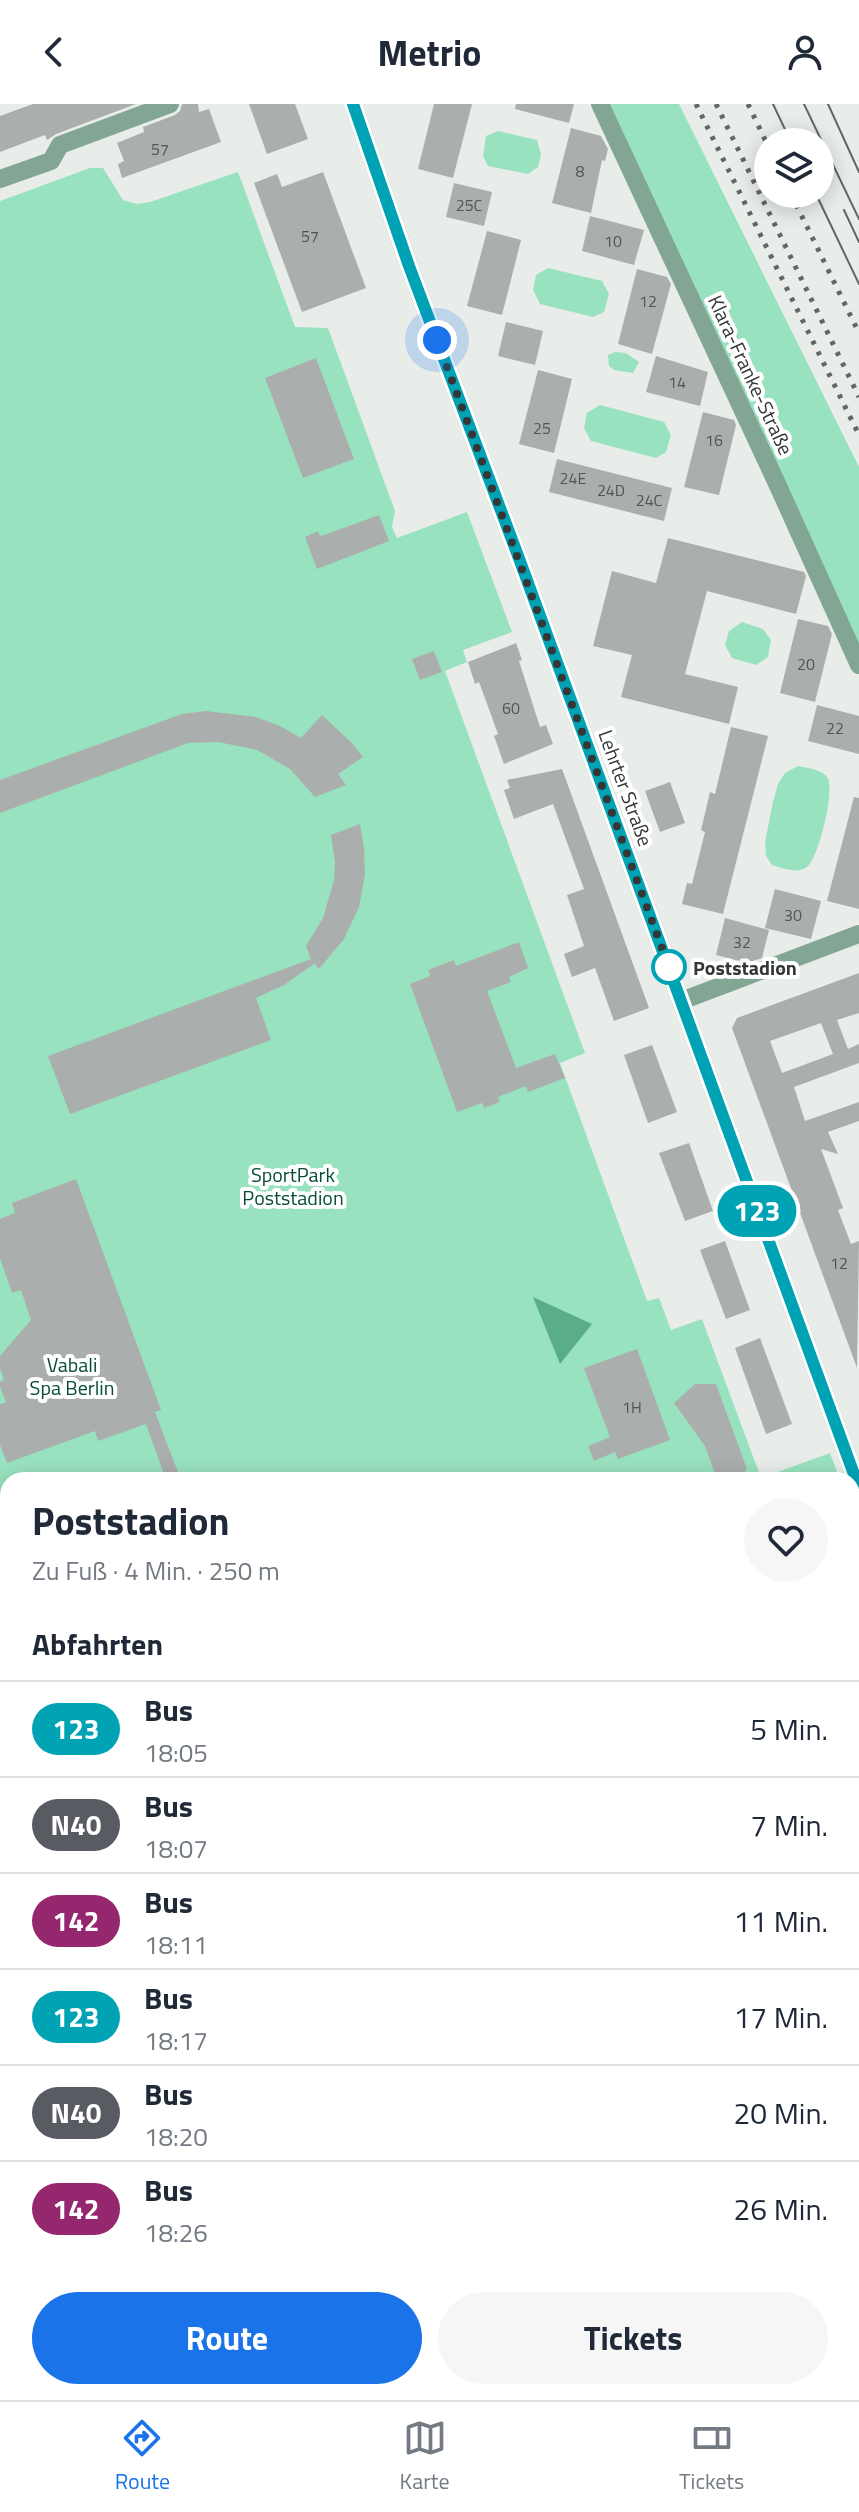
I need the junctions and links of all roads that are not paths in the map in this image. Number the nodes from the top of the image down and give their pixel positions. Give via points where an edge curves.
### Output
1 (170, 104) edge
2 (353, 104) edge
3 (600, 104) edge
4 (0, 179) edge
5 (859, 665) edge
6 (859, 934) edge
7 (681, 1001) junction
8 (853, 1472) edge

1 - 4 street via 60,145 51,161
2 - 7 street, Lehrter Straße
3 - 5 street, Klara-Franke-Straße
6 - 7 street
7 - 8 street, Lehrter Straße

